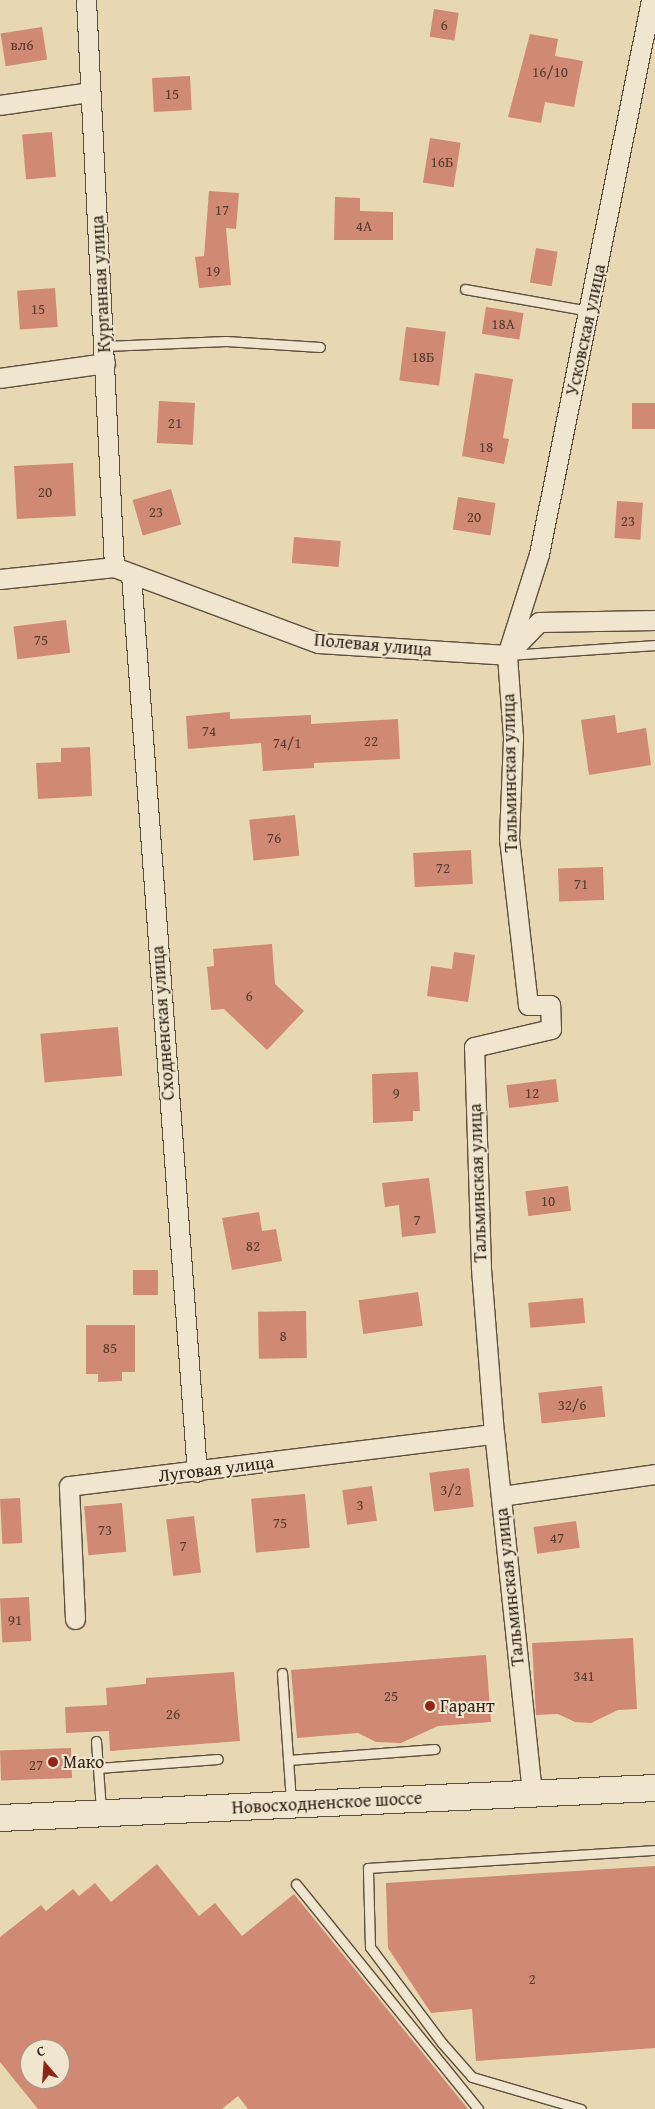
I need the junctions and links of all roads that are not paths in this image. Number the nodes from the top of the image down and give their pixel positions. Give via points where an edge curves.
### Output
1 (86, 0) edge
2 (651, 0) edge
3 (90, 92) junction
4 (0, 105) edge
5 (465, 289) dead end
6 (590, 311) junction
7 (320, 347) dead end
8 (105, 355) junction
9 (0, 378) edge
10 (122, 570) junction
11 (0, 579) edge
12 (655, 620) edge
13 (655, 645) edge
14 (507, 655) junction
15 (494, 1434) junction
16 (197, 1472) junction
17 (655, 1474) edge
18 (501, 1496) junction
19 (75, 1619) dead end
20 (282, 1673) dead end
21 (96, 1742) dead end
22 (435, 1749) dead end
23 (218, 1759) dead end
24 (288, 1760) junction
25 (98, 1768) junction
26 (655, 1788) edge
27 (532, 1793) junction
28 (291, 1804) junction
29 (101, 1813) junction
30 (0, 1818) edge
31 (655, 1850) edge
32 (296, 1884) dead end
33 (478, 2109) edge
34 (582, 2109) edge

1 - 3 street, Курганная улица
2 - 6 street, Усковская улица
3 - 4 street
3 - 8 street, Курганная улица
5 - 6 lane
6 - 14 street, Усковская улица via 539,554
7 - 8 lane via 226,341
8 - 9 street
8 - 10 street, Курганная улица
10 - 11 street, Полевая улица
10 - 14 street, Полевая улица via 318,643
10 - 16 street, Сходненская улица
12 - 14 street via 539,622
13 - 14 lane
14 - 15 street, Тальминская улица via 513,737 509,838 528,1005 550,1005 551,1029 474,1047 481,1267
15 - 16 street, Луговая улица
15 - 18 street, Тальминская улица
16 - 19 street, Луговая улица via 69,1486
17 - 18 street
18 - 27 street, Тальминская улица
20 - 24 lane
21 - 25 lane
22 - 24 lane
23 - 25 lane
24 - 28 lane
25 - 29 lane
26 - 27 main road, Новосходненское шоссе
27 - 28 main road, Новосходненское шоссе
28 - 29 main road, Новосходненское шоссе
29 - 30 main road, Новосходненское шоссе
31 - 34 lane via 368,1868 370,1947 442,2043 472,2077
32 - 33 lane

